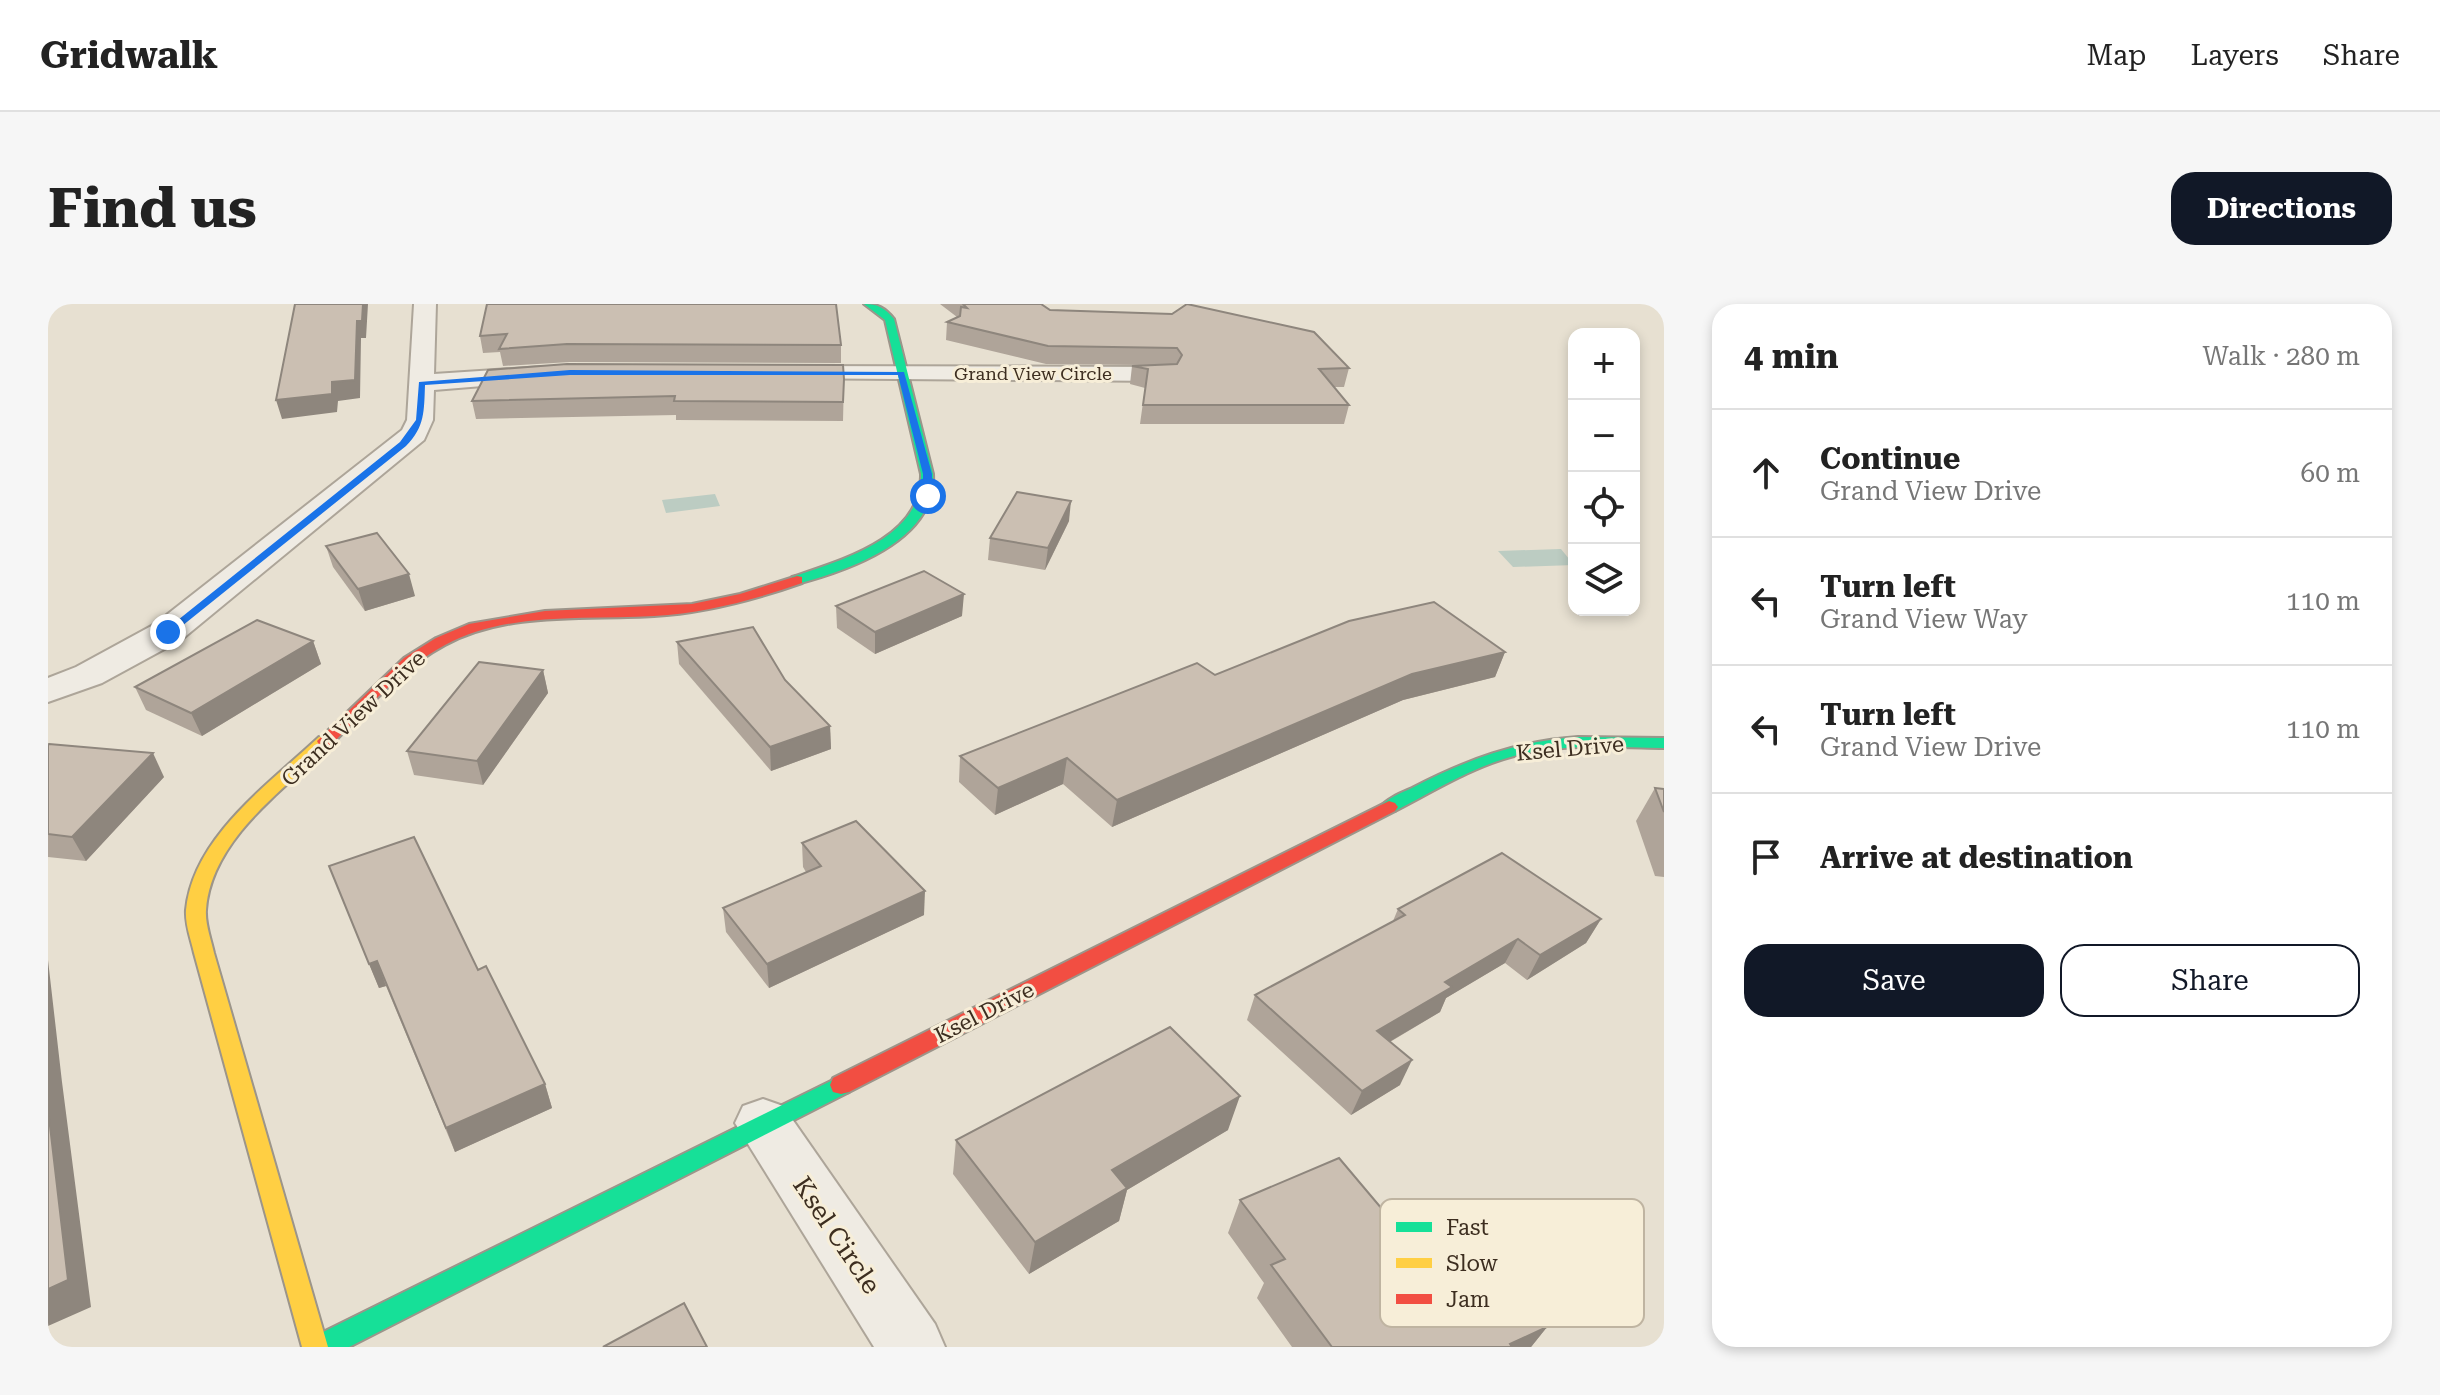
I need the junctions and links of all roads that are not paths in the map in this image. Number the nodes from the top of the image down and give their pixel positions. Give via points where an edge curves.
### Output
1 (425, 304) edge
2 (868, 304) edge
3 (570, 372) edge
4 (760, 373) edge
5 (901, 373) junction
6 (1164, 374) edge
7 (421, 383) junction
8 (48, 691) edge
9 (1664, 743) edge
10 (763, 1123) junction
11 (318, 1347) edge
12 (912, 1347) edge

1 - 7 street
2 - 5 street, Grand View Drive via 889,319
3 - 7 street
4 - 5 street, Grand View Circle
5 - 6 street, Grand View Circle
5 - 11 street, Grand View Drive via 928,496 915,518 887,539 797,581 746,597 651,612 522,616 441,640 409,661 235,828 207,868 196,911 204,953
7 - 8 street via 420,420 403,444 168,632
9 - 10 street, Ksel Drive via 1595,741 1526,748 1477,763
10 - 11 street, Ksel Drive
10 - 12 street, Ksel Circle

